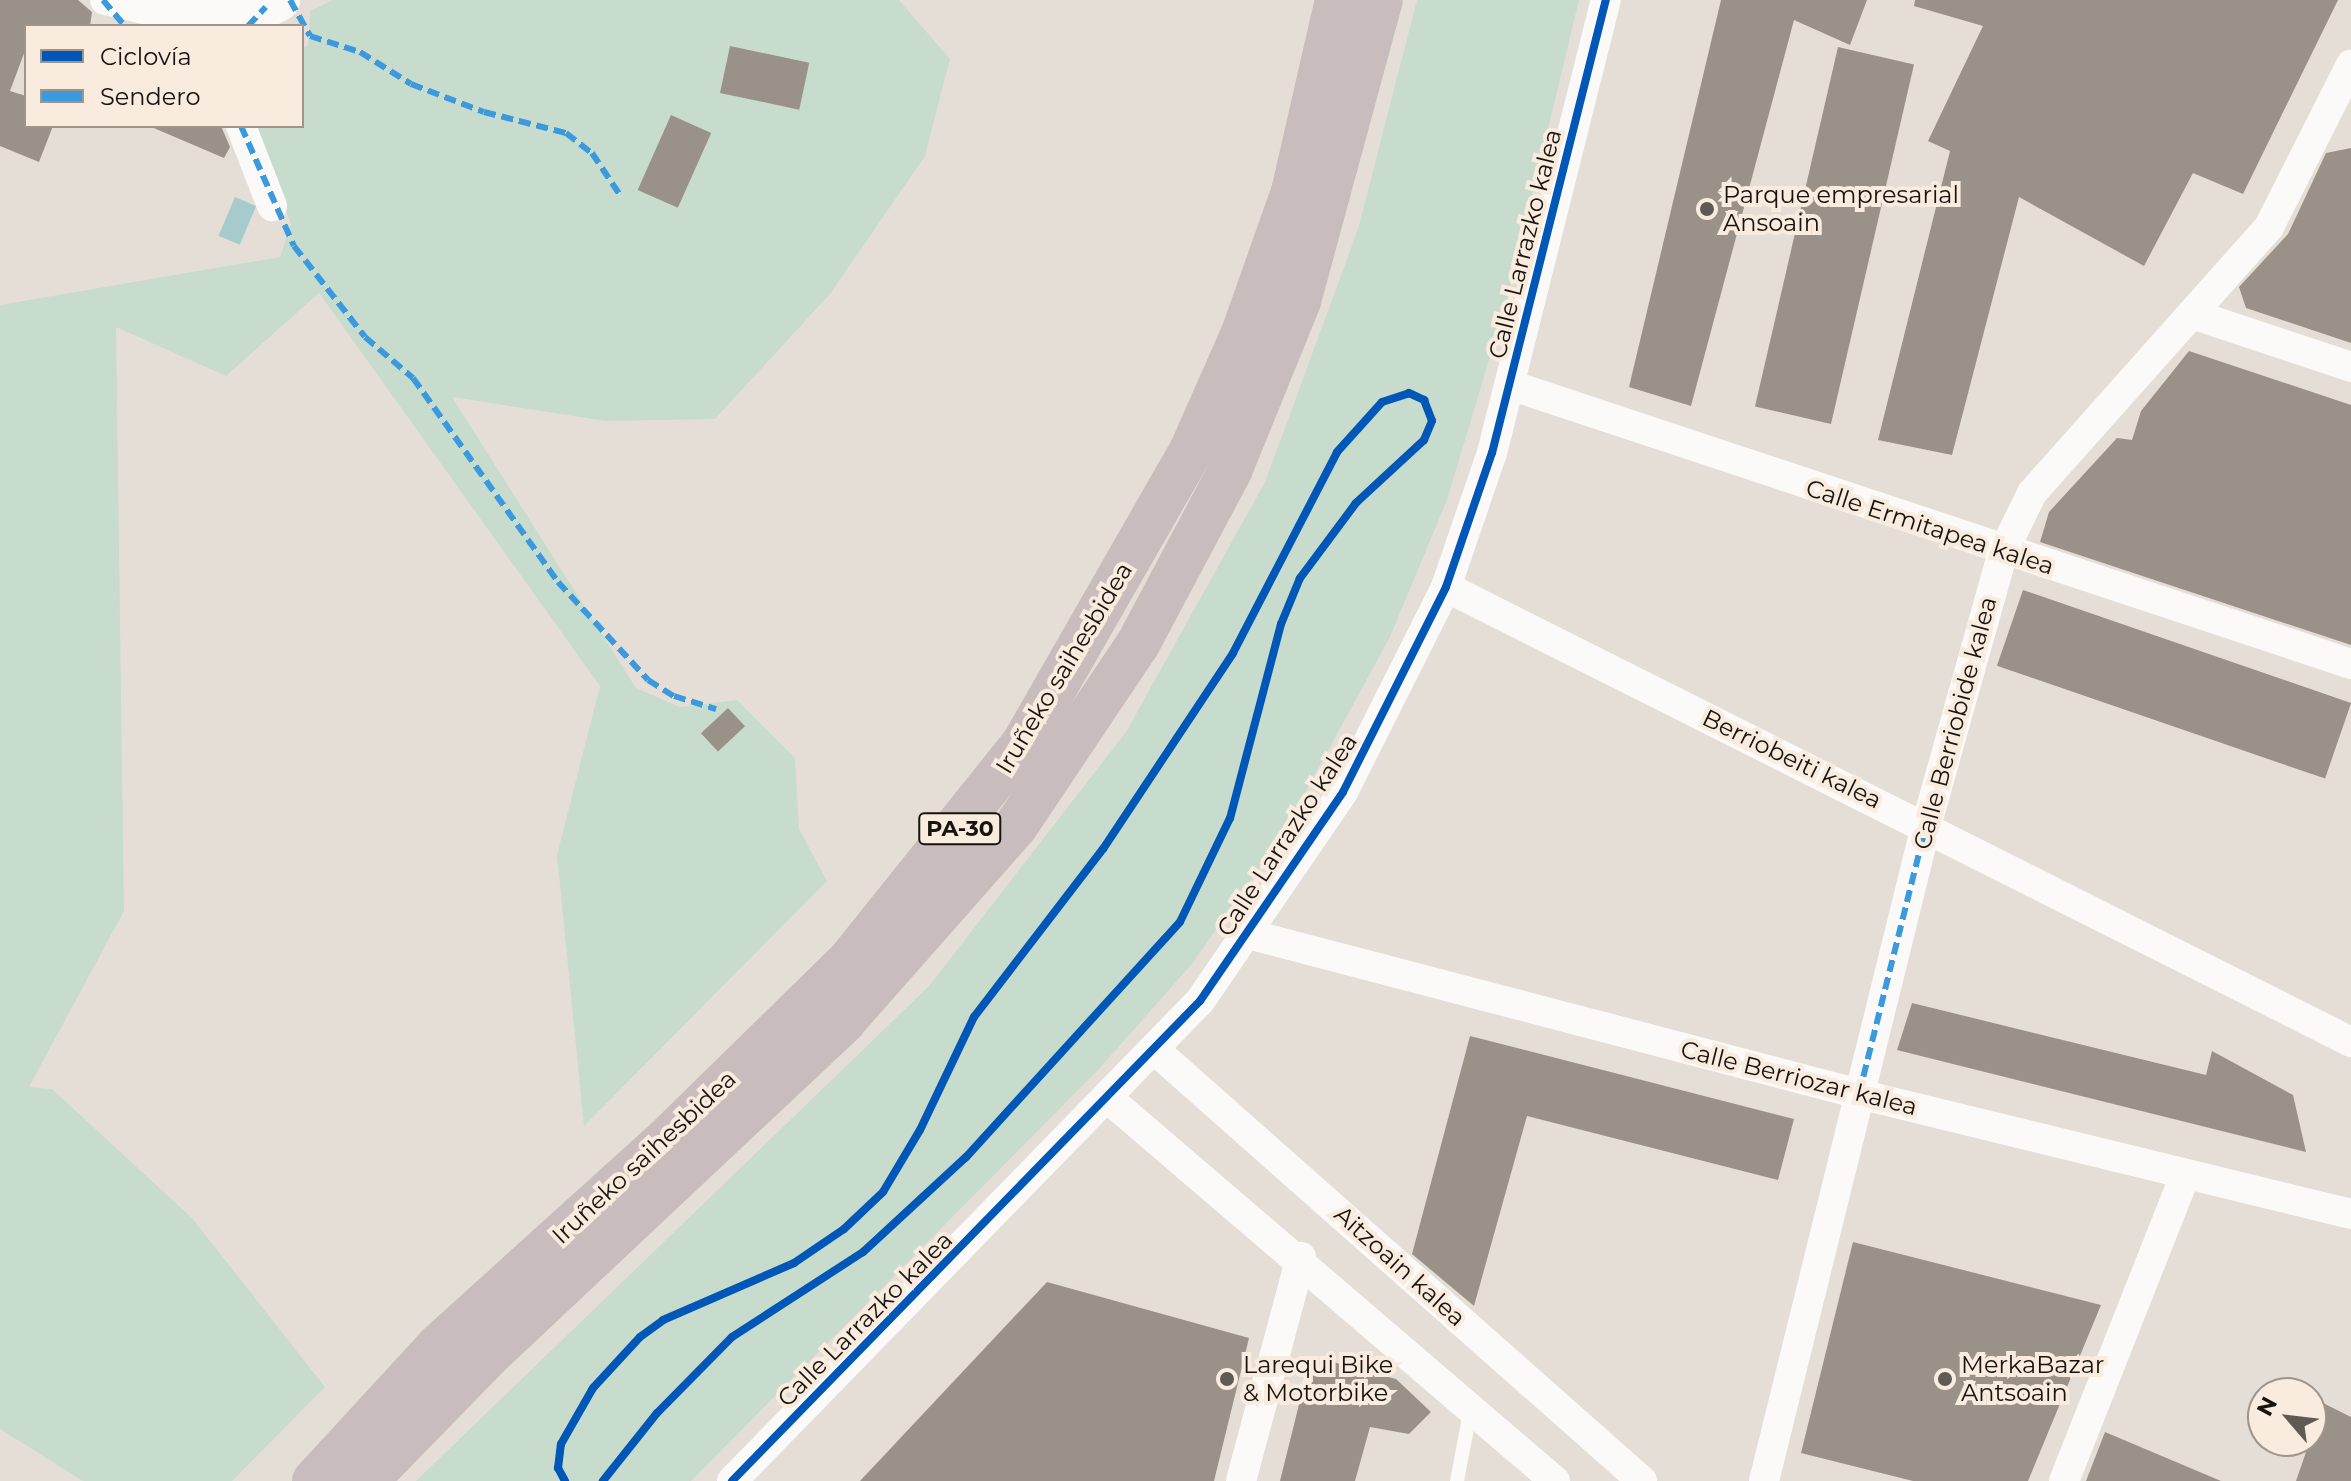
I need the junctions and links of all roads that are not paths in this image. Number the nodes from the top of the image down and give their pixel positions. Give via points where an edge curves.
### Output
1 (104, 0) edge
2 (1337, 0) edge
3 (1381, 0) edge
4 (1606, 0) edge
5 (264, 8) edge
6 (123, 24) edge
7 (2351, 65) edge
8 (242, 128) edge
9 (272, 206) dead end
10 (2192, 314) junction
11 (2351, 367) edge
12 (1510, 385) junction
13 (2003, 552) junction
14 (1446, 587) junction
15 (2351, 664) edge
16 (1926, 826) junction
17 (1248, 934) junction
18 (2351, 1042) edge
19 (1156, 1051) junction
20 (1859, 1094) junction
21 (1110, 1100) junction
22 (2185, 1175) junction
23 (2351, 1214) edge
24 (1301, 1257) junction
25 (1471, 1406) junction
26 (314, 1481) edge
27 (366, 1481) edge
28 (732, 1481) edge
29 (1241, 1481) edge
30 (1457, 1481) edge
31 (1555, 1481) edge
32 (1642, 1481) edge
33 (1764, 1481) edge
34 (2064, 1481) edge

1 - 5 street via 169,15
1 - 6 street
2 - 26 highway, Iruñeko saihesbidea / PA-30 via 1293,192 1243,333 1191,451 1023,744 849,961 666,1140 438,1346
3 - 27 highway, Iruñeko saihesbidea / PA-30 via 1299,301 1230,471 1138,644 1016,826 844,1021 492,1352
4 - 12 street, Calle Larrazko kalea
7 - 10 street, Calle Berriobide kalea via 2269,227
8 - 9 street
10 - 11 street
10 - 13 street, Calle Berriobide kalea via 2032,493
12 - 13 street, Calle Ermitapea kalea
12 - 14 street, Calle Larrazko kalea
13 - 15 street, Calle Ermitapea kalea
13 - 16 street, Calle Berriobide kalea
14 - 16 street, Berriobeiti kalea
14 - 17 street, Calle Larrazko kalea via 1343,792
16 - 18 street, Berriobeiti kalea
16 - 20 street, Calle Berriobide kalea
17 - 19 street, Calle Larrazko kalea
17 - 20 street, Calle Berriozar kalea
19 - 21 street, Calle Larrazko kalea
19 - 32 street, Aitzoain kalea
20 - 22 street, Calle Berriozar kalea
20 - 33 street, Calle Berriobide kalea
21 - 24 street
21 - 28 street, Calle Larrazko kalea
22 - 23 street, Calle Berriozar kalea
22 - 34 street
24 - 25 street
24 - 29 street
25 - 30 lane
25 - 31 street

